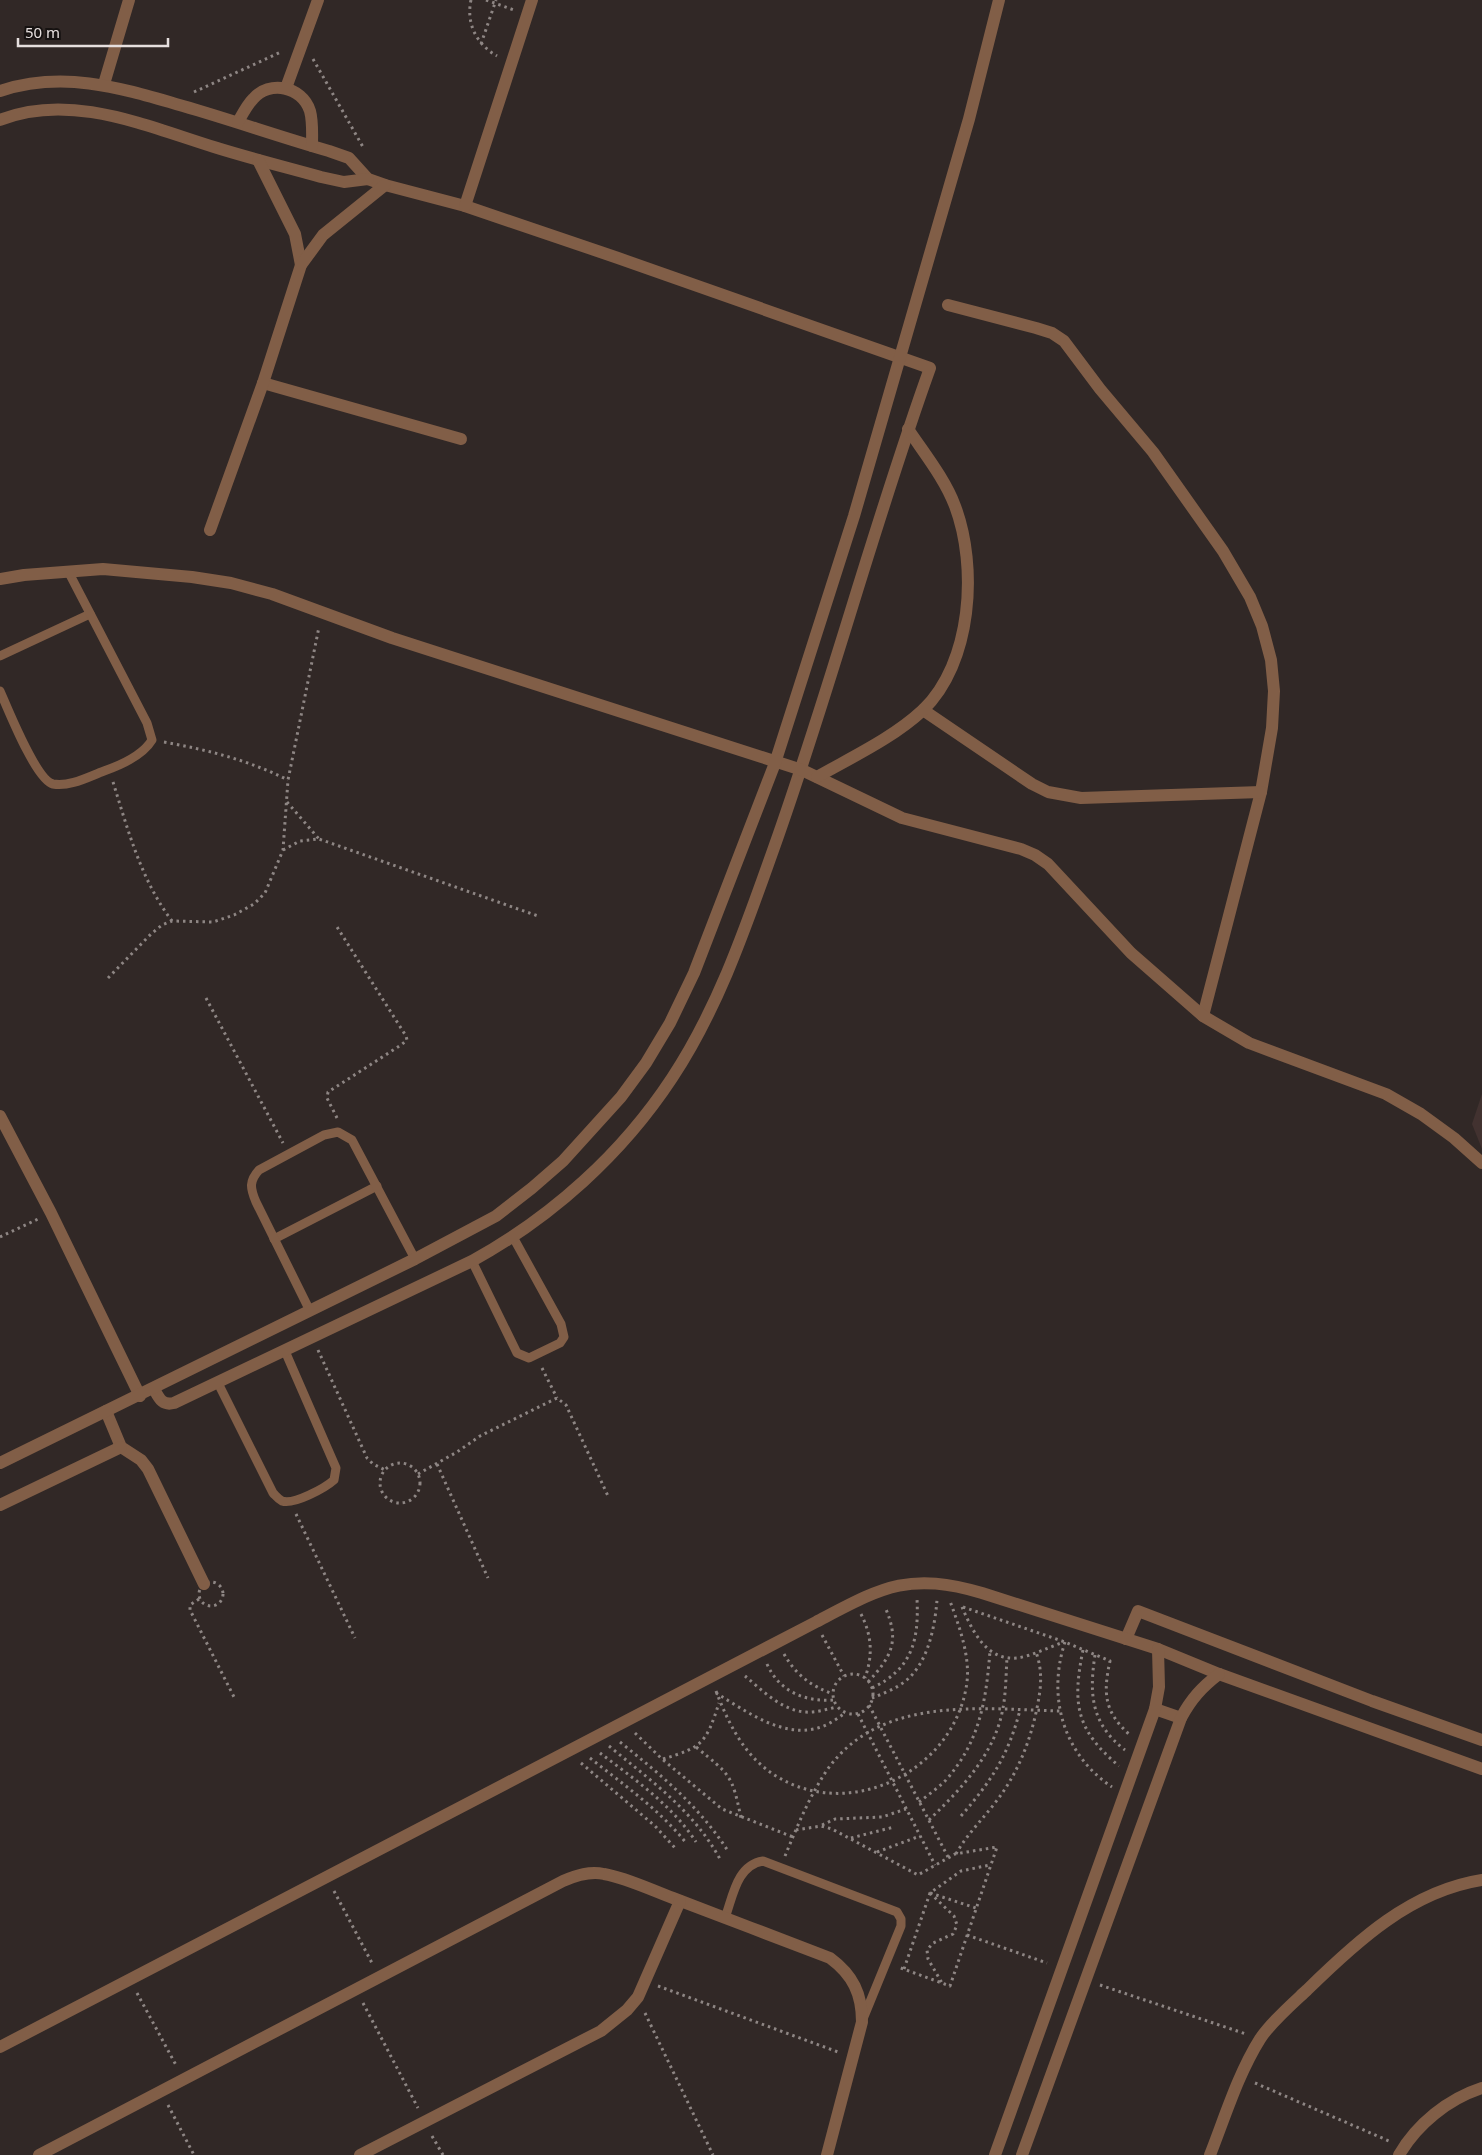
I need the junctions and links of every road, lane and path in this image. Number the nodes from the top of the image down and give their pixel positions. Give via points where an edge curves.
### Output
1 (129, 0) edge
2 (318, 0) edge
3 (471, 0) edge
4 (486, 0) edge
5 (532, 0) edge
6 (999, 0) edge
7 (496, 2) edge
8 (528, 14) junction
9 (481, 44) junction
10 (511, 64) junction
11 (104, 84) junction
12 (286, 88) junction
13 (0, 91) edge
14 (0, 120) edge
15 (238, 122) junction
16 (312, 146) junction
17 (258, 160) junction
18 (368, 179) junction
19 (384, 185) junction
20 (465, 206) junction
21 (301, 265) junction
22 (948, 305) dead end
23 (899, 357) junction
24 (263, 383) junction
25 (908, 429) junction
26 (461, 439) dead end
27 (210, 530) dead end
28 (68, 571) junction
29 (0, 579) edge
30 (322, 612) junction
31 (90, 614) junction
32 (0, 656) edge
33 (0, 691) edge
34 (923, 710) junction
35 (152, 740) junction
36 (775, 763) junction
37 (109, 769) junction
38 (802, 770) junction
39 (817, 777) junction
40 (288, 780) junction
41 (1261, 792) junction
42 (287, 802) junction
43 (319, 839) junction
44 (283, 850) junction
45 (538, 916) dead end
46 (172, 921) junction
47 (338, 927) dead end
48 (108, 978) dead end
49 (206, 998) dead end
50 (1203, 1016) junction
51 (0, 1116) edge
52 (346, 1136) junction
53 (288, 1154) junction
54 (1482, 1163) edge
55 (377, 1186) junction
56 (50, 1213) junction
57 (0, 1236) edge
58 (513, 1237) junction
59 (274, 1239) junction
60 (415, 1259) junction
61 (472, 1262) junction
62 (310, 1311) junction
63 (313, 1338) junction
64 (285, 1351) junction
65 (535, 1355) junction
66 (218, 1383) junction
67 (154, 1389) junction
68 (140, 1396) junction
69 (557, 1398) junction
70 (106, 1411) junction
71 (122, 1447) junction
72 (0, 1463) edge
73 (436, 1464) junction
74 (385, 1470) junction
75 (418, 1474) junction
76 (608, 1496) dead end
77 (290, 1502) junction
78 (0, 1505) edge
79 (488, 1578) dead end
80 (916, 1582) junction
81 (941, 1583) junction
82 (204, 1584) dead end
83 (878, 1592) junction
84 (200, 1599) dead end
85 (852, 1603) junction
86 (951, 1604) junction
87 (962, 1607) junction
88 (816, 1622) junction
89 (355, 1638) dead end
90 (1126, 1639) junction
91 (779, 1641) junction
92 (1065, 1642) junction
93 (1158, 1649) junction
94 (1083, 1650) junction
95 (761, 1651) junction
96 (990, 1651) junction
97 (1036, 1652) junction
98 (1095, 1655) junction
99 (1007, 1658) junction
100 (732, 1666) junction
101 (1219, 1674) junction
102 (844, 1676) junction
103 (710, 1677) junction
104 (865, 1678) junction
105 (868, 1682) junction
106 (872, 1688) junction
107 (716, 1693) junction
108 (833, 1694) junction
109 (234, 1697) dead end
110 (872, 1698) junction
111 (833, 1700) junction
112 (720, 1702) junction
113 (869, 1705) junction
114 (838, 1707) junction
115 (961, 1708) junction
116 (983, 1709) junction
117 (1003, 1709) junction
118 (1155, 1709) junction
119 (1020, 1710) junction
120 (1036, 1711) junction
121 (1060, 1711) junction
122 (845, 1713) junction
123 (858, 1714) junction
124 (1181, 1718) junction
125 (623, 1722) junction
126 (881, 1727) junction
127 (868, 1734) junction
128 (1482, 1740) edge
129 (587, 1742) junction
130 (1142, 1745) junction
131 (696, 1747) junction
132 (662, 1759) junction
133 (1137, 1759) junction
134 (1482, 1769) edge
135 (905, 1775) junction
136 (1131, 1776) junction
137 (892, 1782) junction
138 (813, 1791) junction
139 (1124, 1795) junction
140 (919, 1802) junction
141 (906, 1810) junction
142 (961, 1816) dead end
143 (741, 1818) junction
144 (929, 1820) junction
145 (821, 1826) junction
146 (894, 1827) dead end
147 (796, 1830) junction
148 (920, 1836) junction
149 (793, 1837) junction
150 (851, 1838) junction
151 (696, 1842) dead end
152 (686, 1844) dead end
153 (676, 1849) dead end
154 (728, 1851) dead end
155 (876, 1852) junction
156 (955, 1854) junction
157 (948, 1858) junction
158 (720, 1859) dead end
159 (935, 1865) junction
160 (991, 1866) junction
161 (780, 1867) junction
162 (327, 1877) junction
163 (1481, 1881) edge
164 (930, 1893) junction
165 (680, 1901) junction
166 (976, 1908) junction
167 (725, 1918) junction
168 (968, 1935) junction
169 (886, 1963) junction
170 (1062, 1968) junction
171 (904, 1969) junction
172 (380, 1977) junction
173 (130, 1980) junction
174 (1086, 1981) junction
175 (646, 1982) junction
176 (943, 1984) junction
177 (356, 1989) junction
178 (638, 1997) junction
179 (862, 2022) junction
180 (1260, 2038) junction
181 (0, 2047) edge
182 (852, 2057) junction
183 (1242, 2078) junction
184 (184, 2079) junction
185 (1482, 2088) edge
186 (161, 2091) junction
187 (425, 2121) junction
188 (1401, 2151) edge
189 (38, 2155) edge
190 (194, 2155) edge
191 (360, 2155) edge
192 (442, 2155) edge
193 (713, 2155) edge
194 (828, 2155) edge
195 (995, 2155) edge
196 (1022, 2155) edge
197 (1210, 2155) edge

1 - 11 street
2 - 12 street
3 - 9 path via 470,21
4 - 7 path
5 - 8 street
6 - 23 street via 969,119
7 - 8 path
7 - 9 path
8 - 10 street
9 - 10 path
10 - 20 street
11 - 13 street via 47,81
11 - 15 street
12 - 15 street via 262,91
12 - 16 street via 304,100 310,110
14 - 17 street via 32,111 71,109 131,121
15 - 16 street
16 - 18 street via 349,158
17 - 18 street via 344,182
17 - 21 street via 295,234
18 - 19 street
19 - 20 street
19 - 21 street via 323,234
20 - 23 street
21 - 24 street
22 - 41 street via 1036,328 1064,341 1154,452 1222,551 1250,597 1271,660 1274,691 1272,728
23 - 25 street via 930,368
23 - 36 street via 854,516
24 - 26 street
24 - 27 street
25 - 34 street via 954,504 967,560 967,609 955,659
25 - 38 street
28 - 29 street
28 - 30 street via 103,569 231,583
28 - 31 lane
30 - 36 street via 392,638
30 - 40 path
31 - 32 lane
31 - 35 lane via 147,723
33 - 37 lane via 32,760 45,780 52,784 70,784
34 - 39 street via 890,734
34 - 41 street via 1020,776 1048,792 1063,796
35 - 37 lane via 140,753
35 - 40 path via 258,765
36 - 38 street
36 - 60 street via 694,973 646,1063 596,1127 532,1188 496,1216
37 - 46 path via 142,870
38 - 39 street
38 - 58 street via 723,984 697,1038 672,1079 618,1148 566,1196
39 - 50 street via 902,818 1036,855 1060,875 1131,953
40 - 42 path
41 - 50 street
42 - 43 path
42 - 44 path
43 - 44 path via 300,841
43 - 45 path
44 - 46 path via 265,893 254,904 213,922
46 - 48 path via 151,934
47 - 52 path via 407,1040 328,1092 327,1098
49 - 53 path
50 - 54 street via 1248,1043 1386,1094 1421,1114
51 - 56 street
52 - 53 lane via 330,1132
52 - 55 lane via 356,1147
53 - 59 lane via 259,1170 250,1185
55 - 59 lane
55 - 60 lane
56 - 57 path
56 - 68 street
58 - 61 street
58 - 65 lane via 563,1331 564,1338 560,1343
59 - 62 lane
60 - 62 street
61 - 63 street
61 - 65 lane via 517,1353 529,1358
62 - 67 street
63 - 64 street
63 - 74 path via 367,1458
64 - 66 street
64 - 77 lane via 334,1461 336,1474 329,1485
65 - 69 path
66 - 67 street via 170,1404 161,1402
66 - 77 lane via 273,1493
67 - 68 street
68 - 70 street
69 - 73 path via 480,1436
69 - 76 path via 564,1401
70 - 71 street
70 - 72 street
71 - 78 street
71 - 82 street via 145,1464
73 - 75 path
73 - 79 path
74 - 75 path via 398,1463 413,1467
74 - 75 path via 380,1485 382,1493 395,1503 410,1501 416,1496 421,1481
77 - 89 path
80 - 81 street
80 - 83 street
80 - 106 path via 918,1614 914,1646 892,1678
81 - 86 path
81 - 90 street
81 - 110 path via 934,1624 919,1664 898,1686
83 - 85 street
83 - 105 path via 891,1623 892,1648 884,1665
84 - 109 path via 190,1605 190,1610
85 - 88 street
85 - 104 path via 861,1614 871,1639
86 - 87 path
86 - 115 path via 967,1666
87 - 92 path
87 - 96 path via 977,1637
88 - 91 street
88 - 102 path
90 - 93 street
90 - 128 street via 1138,1612
91 - 95 street
91 - 108 path via 798,1674
92 - 94 path
92 - 97 path
92 - 121 path via 1057,1672
93 - 101 street
93 - 118 street via 1159,1687
94 - 98 path
94 - 136 path via 1078,1676 1080,1719 1103,1753
95 - 100 street
95 - 111 path via 778,1682 790,1691 803,1698
96 - 99 path
96 - 116 path
97 - 99 path
97 - 120 path via 1042,1674
98 - 130 path via 1110,1661 1105,1696 1111,1712 1118,1724
98 - 133 path via 1091,1680 1097,1715 1115,1742
99 - 117 path
100 - 103 street
100 - 114 path via 790,1709 805,1712
101 - 124 street via 1192,1698
101 - 134 street
102 - 104 path via 851,1674
102 - 108 path via 838,1680
103 - 107 path
103 - 125 street
104 - 105 path
105 - 106 path
106 - 110 path
107 - 112 path
107 - 122 path via 755,1717 791,1728 822,1727
108 - 111 path
110 - 113 path
111 - 114 path
112 - 131 path via 707,1736
112 - 138 path via 738,1740 762,1766 792,1784
113 - 123 path
113 - 126 path
114 - 122 path
115 - 116 path
115 - 126 path via 931,1711
115 - 135 path via 941,1746
116 - 117 path
116 - 140 path via 964,1757 944,1781
117 - 119 path
117 - 144 path via 981,1762
118 - 124 street
118 - 130 street
119 - 120 path
119 - 142 path via 998,1769
120 - 121 path
120 - 156 path via 1032,1732 1013,1775
121 - 139 path via 1069,1737 1083,1760 1102,1780
122 - 123 path
123 - 127 path
124 - 174 street
125 - 129 street
125 - 132 path
126 - 127 path
126 - 135 path
127 - 137 path
127 - 138 path via 838,1756
129 - 151 path via 685,1825
129 - 152 path
129 - 153 path via 612,1791 655,1826
129 - 154 path via 663,1776 710,1824
129 - 158 path via 654,1783 692,1818
129 - 162 street
130 - 133 street
131 - 132 path
131 - 143 path via 732,1780
132 - 143 path via 722,1809
133 - 136 street
135 - 137 path
135 - 140 path
136 - 139 street
137 - 138 path via 865,1791
137 - 141 path
138 - 147 path
139 - 170 street
140 - 144 path
141 - 145 path via 882,1817 835,1819
141 - 148 path
143 - 149 path
144 - 157 path
145 - 147 path
145 - 150 path
146 - 150 path
147 - 149 path
148 - 155 path
148 - 159 path
149 - 161 path
150 - 155 path
155 - 159 path via 918,1875
156 - 157 path
156 - 160 path via 997,1847
157 - 159 path
160 - 164 path via 961,1871
160 - 166 path
161 - 167 lane via 763,1861 747,1866
161 - 169 lane via 897,1912 901,1926
162 - 172 path
162 - 173 street
163 - 180 street via 1442,1890 1396,1913 1325,1972
164 - 166 path
164 - 171 path
164 - 176 path via 954,1916 957,1925 953,1934 933,1943 927,1950 928,1959
165 - 167 street
165 - 172 street via 604,1874 576,1875
165 - 175 street
166 - 168 path
167 - 179 street via 830,1958 842,1967 859,1992
168 - 170 path
168 - 176 path via 950,1986
169 - 171 path
169 - 179 lane
170 - 195 street
171 - 176 path
172 - 177 street
173 - 181 street
173 - 184 path
174 - 180 path
174 - 196 street
175 - 178 street
175 - 182 path
177 - 184 street
177 - 187 path
178 - 187 street via 601,2031
178 - 193 path
179 - 182 street
180 - 183 street
182 - 194 street
183 - 188 path
183 - 197 street
184 - 186 street
185 - 188 street via 1438,2111
186 - 189 street
186 - 190 path
187 - 191 street
187 - 192 path

